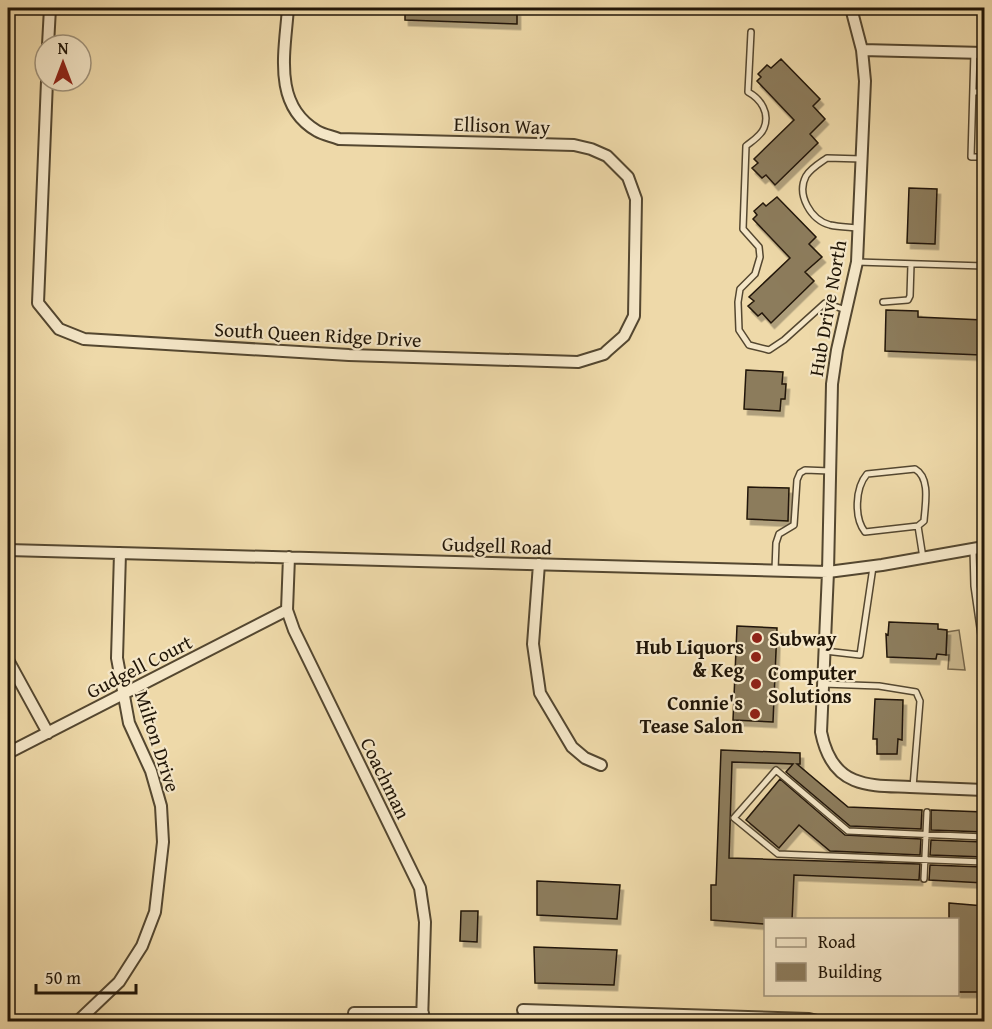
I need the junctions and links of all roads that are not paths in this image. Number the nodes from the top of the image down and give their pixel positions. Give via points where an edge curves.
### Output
1 (50, 8) edge
2 (288, 8) edge
3 (851, 8) edge
4 (751, 32) dead end
5 (49, 33) edge
6 (862, 50) junction
7 (979, 52) edge
8 (972, 92) junction
9 (984, 92) edge
10 (47, 93) edge
11 (984, 157) edge
12 (861, 159) junction
13 (858, 228) junction
14 (857, 262) junction
15 (911, 264) junction
16 (984, 266) edge
17 (883, 302) dead end
18 (846, 310) junction
19 (608, 351) joint
20 (830, 471) junction
21 (918, 526) junction
22 (984, 547) edge
23 (973, 549) junction
24 (8, 550) edge
25 (120, 553) junction
26 (289, 557) junction
27 (924, 558) junction
28 (538, 564) junction
29 (873, 567) junction
30 (775, 570) junction
31 (828, 572) junction
32 (287, 610) junction
33 (825, 651) junction
34 (984, 658) edge
35 (8, 660) edge
36 (823, 684) junction
37 (984, 685) edge
38 (123, 694) junction
39 (48, 733) junction
40 (8, 753) edge
41 (601, 765) dead end
42 (913, 787) junction
43 (984, 790) edge
44 (927, 812) dead end
45 (926, 835) junction
46 (984, 837) edge
47 (925, 860) junction
48 (984, 862) edge
49 (924, 879) dead end
50 (523, 1010) dead end
51 (354, 1013) dead end
52 (422, 1017) edge
53 (77, 1022) edge
54 (821, 1022) edge

1 - 5 street
2 - 19 street, Ellison Way via 284,82 300,118 318,132 339,139 574,146 607,156 628,177 636,199 634,316 624,336
3 - 6 street, Hub Drive North
4 - 18 lane via 748,92 759,100 766,120 763,130 746,146 743,229 759,248 760,257 755,274 740,289 739,330 749,345 768,350 825,303
6 - 7 street
6 - 12 street, Hub Drive North via 865,81
7 - 8 lane
8 - 9 lane
8 - 11 lane via 971,157
10 - 19 street, South Queen Ridge Drive via 38,303 59,329 84,339 349,355 578,362
12 - 13 street, Hub Drive North
12 - 13 lane via 827,158 805,178 803,197 818,219 829,225
13 - 14 street, Hub Drive North
14 - 15 lane
14 - 18 street, Hub Drive North
15 - 16 lane
15 - 17 lane via 908,300
18 - 20 street, Hub Drive North via 832,384
20 - 30 lane via 800,473 794,525 779,534
20 - 31 street, Hub Drive North
21 - 21 lane via 865,532 858,514 859,493 867,474 915,469 921,472 925,480 924,521
21 - 27 lane
22 - 23 street, Gudgell Road
23 - 27 street, Gudgell Road
23 - 34 lane
24 - 25 street, Gudgell Road
25 - 26 street, Gudgell Road
25 - 38 street, Milton Drive via 117,658
26 - 28 street, Gudgell Road
26 - 32 street, Coachman
27 - 29 street, Gudgell Road
28 - 30 street, Gudgell Road
28 - 41 street via 533,644 540,693 572,747
29 - 31 street, Gudgell Road
29 - 33 lane via 860,655
30 - 31 street, Gudgell Road
31 - 33 street, Hub Drive North
32 - 38 street, Gudgell Court
32 - 52 street, Coachman via 420,888 425,922
33 - 36 street, Hub Drive North
34 - 37 lane
35 - 39 street
36 - 42 street, Hub Drive North via 823,745 838,769 853,780 876,786
36 - 42 lane via 916,692 920,701
38 - 39 street, Gudgell Court
38 - 53 street, Milton Drive via 129,723 151,771 161,806 163,842 155,912 142,946 119,982
39 - 40 street, Gudgell Court
42 - 43 street, Hub Drive North
44 - 45 lane
45 - 46 lane
45 - 47 lane
45 - 47 lane via 848,831 776,770 734,818 778,854
47 - 48 lane
47 - 49 lane
50 - 54 street
51 - 52 street

